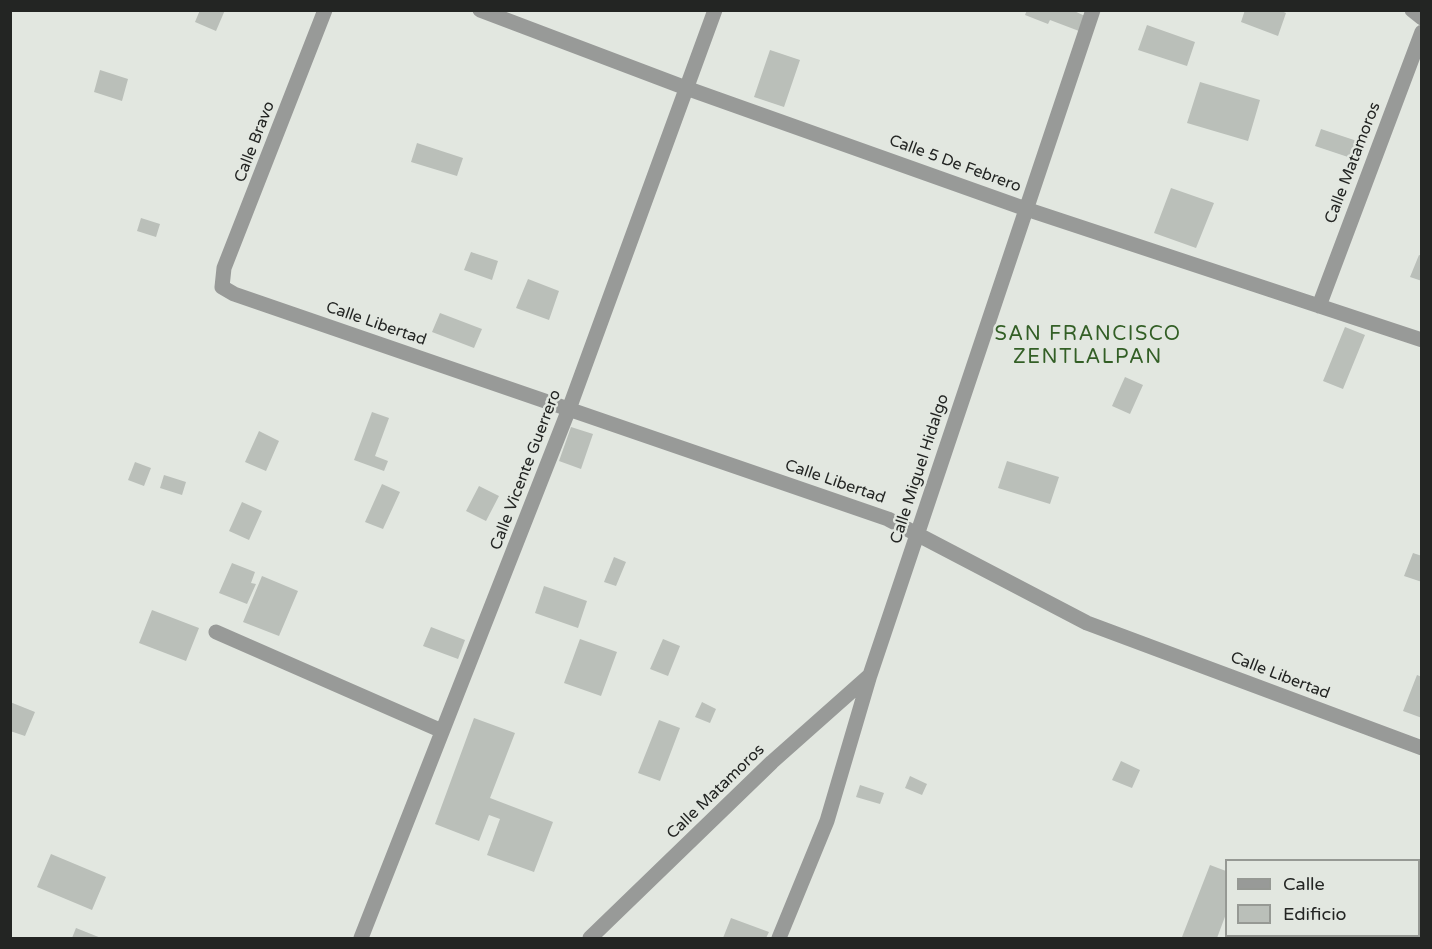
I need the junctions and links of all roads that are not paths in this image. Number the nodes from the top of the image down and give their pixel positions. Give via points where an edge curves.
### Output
1 (325, 10) edge
2 (480, 10) edge
3 (715, 10) edge
4 (1093, 10) edge
5 (1412, 10) edge
6 (1422, 18) edge
7 (1422, 32) edge
8 (686, 88) junction
9 (1026, 208) junction
10 (222, 287) joint
11 (1319, 306) junction
12 (1422, 340) edge
13 (569, 409) junction
14 (917, 535) junction
15 (216, 632) dead end
16 (870, 675) junction
17 (442, 730) junction
18 (1422, 748) edge
19 (361, 939) edge
20 (590, 939) edge
21 (779, 939) edge

1 - 10 street, Calle Bravo via 225,268
2 - 8 street, Calle 5 De Febrero
3 - 8 street, Calle Vicente Guerrero
4 - 9 street, Calle Miguel Hidalgo
5 - 6 street
7 - 11 street, Calle Matamoros
8 - 9 street, Calle 5 De Febrero
8 - 13 street, Calle Vicente Guerrero
9 - 11 street, Calle 5 De Febrero
9 - 14 street, Calle Miguel Hidalgo
10 - 13 street, Calle Libertad
11 - 12 street, Calle 5 De Febrero
13 - 14 street, Calle Libertad via 888,519
13 - 17 street, Calle Vicente Guerrero
14 - 16 street, Calle Miguel Hidalgo
14 - 18 street, Calle Libertad via 1088,623
15 - 17 street
16 - 20 street, Calle Matamoros via 772,762
16 - 21 street, Calle Miguel Hidalgo via 827,821
17 - 19 street, Calle Vicente Guerrero

